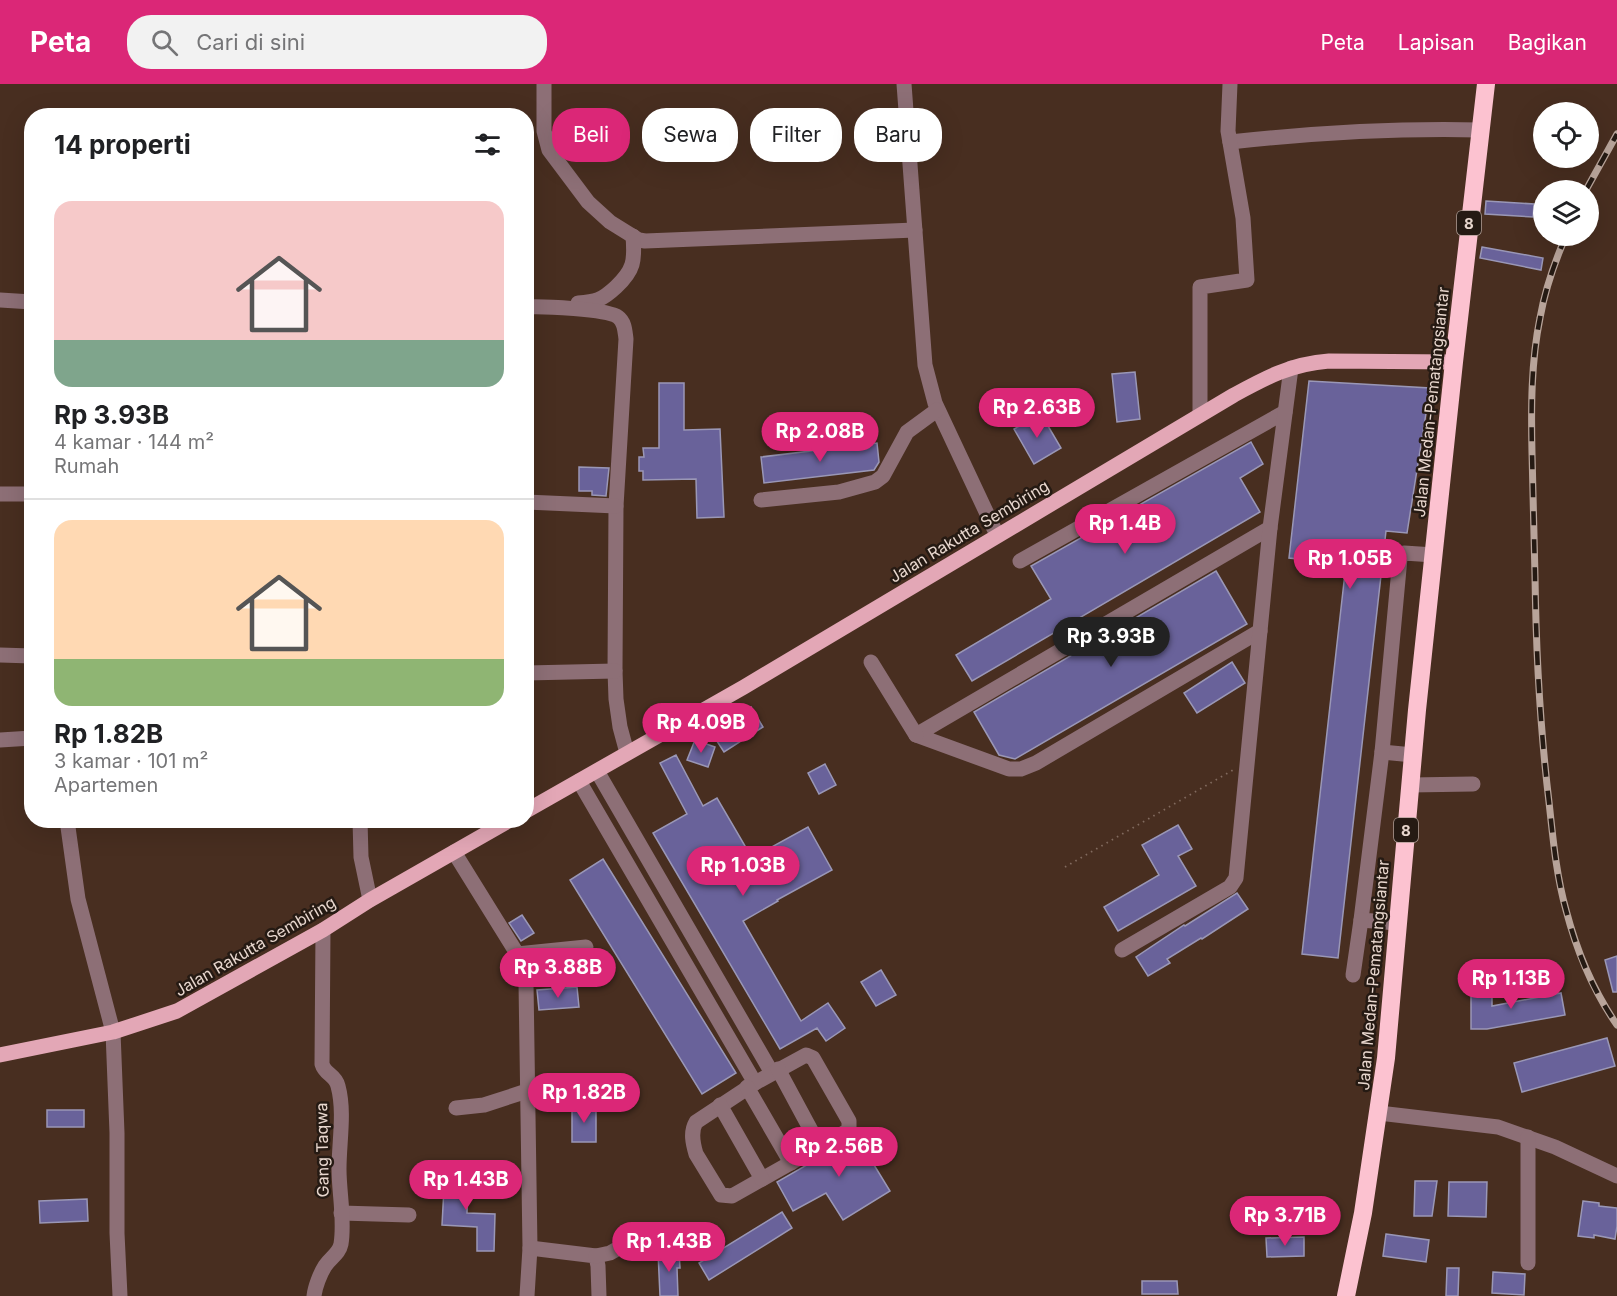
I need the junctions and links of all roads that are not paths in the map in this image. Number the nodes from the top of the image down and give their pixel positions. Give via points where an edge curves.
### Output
1 (544, 84) edge
2 (904, 84) edge
3 (1230, 84) edge
4 (1486, 84) edge
5 (1480, 130) junction
6 (1230, 142) junction
7 (915, 230) junction
8 (633, 237) junction
9 (0, 300) edge
10 (24, 302) edge
11 (548, 306) junction
12 (534, 307) edge
13 (1454, 362) junction
14 (1291, 368) junction
15 (938, 410) junction
16 (1285, 412) junction
17 (1200, 415) junction
18 (0, 494) edge
19 (24, 494) edge
20 (761, 500) dead end
21 (534, 502) edge
22 (616, 506) junction
23 (1270, 528) junction
24 (997, 536) junction
25 (1434, 555) junction
26 (1020, 561) dead end
27 (1260, 631) junction
28 (0, 655) edge
29 (24, 656) edge
30 (871, 662) dead end
31 (615, 671) junction
32 (534, 673) edge
33 (916, 735) junction
34 (24, 738) edge
35 (0, 740) edge
36 (1382, 752) junction
37 (627, 753) junction
38 (1413, 756) junction
39 (597, 771) junction
40 (579, 782) junction
41 (1473, 784) dead end
42 (1410, 785) junction
43 (534, 807) edge
44 (68, 828) edge
45 (360, 828) edge
46 (496, 828) edge
47 (454, 852) junction
48 (644, 852) junction
49 (626, 862) junction
50 (370, 900) junction
51 (1361, 920) junction
52 (1397, 923) junction
53 (324, 930) junction
54 (586, 947) dead end
55 (1122, 950) dead end
56 (518, 954) junction
57 (1353, 975) dead end
58 (113, 1032) junction
59 (0, 1055) edge
60 (775, 1071) junction
61 (751, 1085) junction
62 (527, 1090) junction
63 (720, 1105) junction
64 (456, 1108) dead end
65 (1379, 1113) junction
66 (1528, 1137) junction
67 (820, 1147) junction
68 (791, 1163) junction
69 (1617, 1176) edge
70 (762, 1179) junction
71 (341, 1213) junction
72 (409, 1215) dead end
73 (632, 1242) dead end
74 (530, 1248) junction
75 (596, 1256) junction
76 (1528, 1263) dead end
77 (120, 1296) edge
78 (314, 1296) edge
79 (527, 1296) edge
80 (599, 1296) edge
81 (1346, 1296) edge

1 - 8 street via 544,131 549,150 588,202
2 - 7 street
3 - 6 street
4 - 5 highway, Jalan Medan-Pematangsiantar / 8
5 - 6 street via 1400,129
5 - 13 highway, Jalan Medan-Pematangsiantar / 8
6 - 17 street via 1243,218 1247,280 1200,287
7 - 8 street via 645,241
7 - 15 street via 926,365
8 - 11 street via 632,268 604,298
9 - 10 street
11 - 12 street
11 - 22 street via 608,314 618,317 624,326
13 - 14 main road, Jalan Rakutta Sembiring via 1329,361
13 - 25 highway, Jalan Medan-Pematangsiantar / 8
14 - 16 street
14 - 17 main road, Jalan Rakutta Sembiring
15 - 20 street via 908,432 883,476 875,482 839,492
15 - 24 street
16 - 23 street
16 - 26 street
17 - 24 main road, Jalan Rakutta Sembiring
18 - 19 street
21 - 22 street
22 - 31 street
23 - 27 street
23 - 33 street
24 - 37 main road, Jalan Rakutta Sembiring
25 - 36 street via 1400,555
25 - 38 highway, Jalan Medan-Pematangsiantar / 8
27 - 33 street via 1036,764 1021,769 1009,769
27 - 55 street via 1236,878 1230,887
28 - 29 street
30 - 33 street
31 - 32 street
31 - 37 street via 620,727
34 - 35 street
36 - 38 street
36 - 51 street
37 - 39 main road, Jalan Rakutta Sembiring
38 - 42 highway, Jalan Medan-Pematangsiantar / 8
39 - 40 main road, Jalan Rakutta Sembiring
39 - 48 street
40 - 43 main road, Jalan Rakutta Sembiring
40 - 49 street
41 - 42 street
42 - 52 highway, Jalan Medan-Pematangsiantar / 8
44 - 58 street via 78,899
45 - 50 street via 361,857
46 - 47 main road, Jalan Rakutta Sembiring
47 - 50 main road, Jalan Rakutta Sembiring
47 - 56 street
48 - 49 street
48 - 60 street
49 - 61 street
50 - 53 main road, Jalan Rakutta Sembiring
51 - 52 street
51 - 57 street
52 - 65 highway, Jalan Medan-Pematangsiantar / 8
53 - 58 main road, Jalan Rakutta Sembiring via 177,1011
53 - 71 street, Gang Taqwa via 322,1064 339,1089
54 - 56 street
56 - 62 street via 526,983
58 - 59 main road, Jalan Rakutta Sembiring
58 - 77 street
60 - 61 street
60 - 67 street
60 - 67 street via 806,1055 813,1058 850,1126
61 - 63 street
61 - 68 street
62 - 64 street via 484,1105
62 - 74 street
63 - 70 street
63 - 70 street via 693,1126 696,1154 721,1195 732,1196
65 - 66 street via 1498,1127
65 - 81 highway, Jalan Medan-Pematangsiantar / 8
66 - 69 street
66 - 76 street
67 - 68 street
68 - 70 street
71 - 72 street
71 - 78 street, Gang Taqwa via 339,1252 325,1266
73 - 75 street
74 - 75 street
74 - 79 street
75 - 80 street

